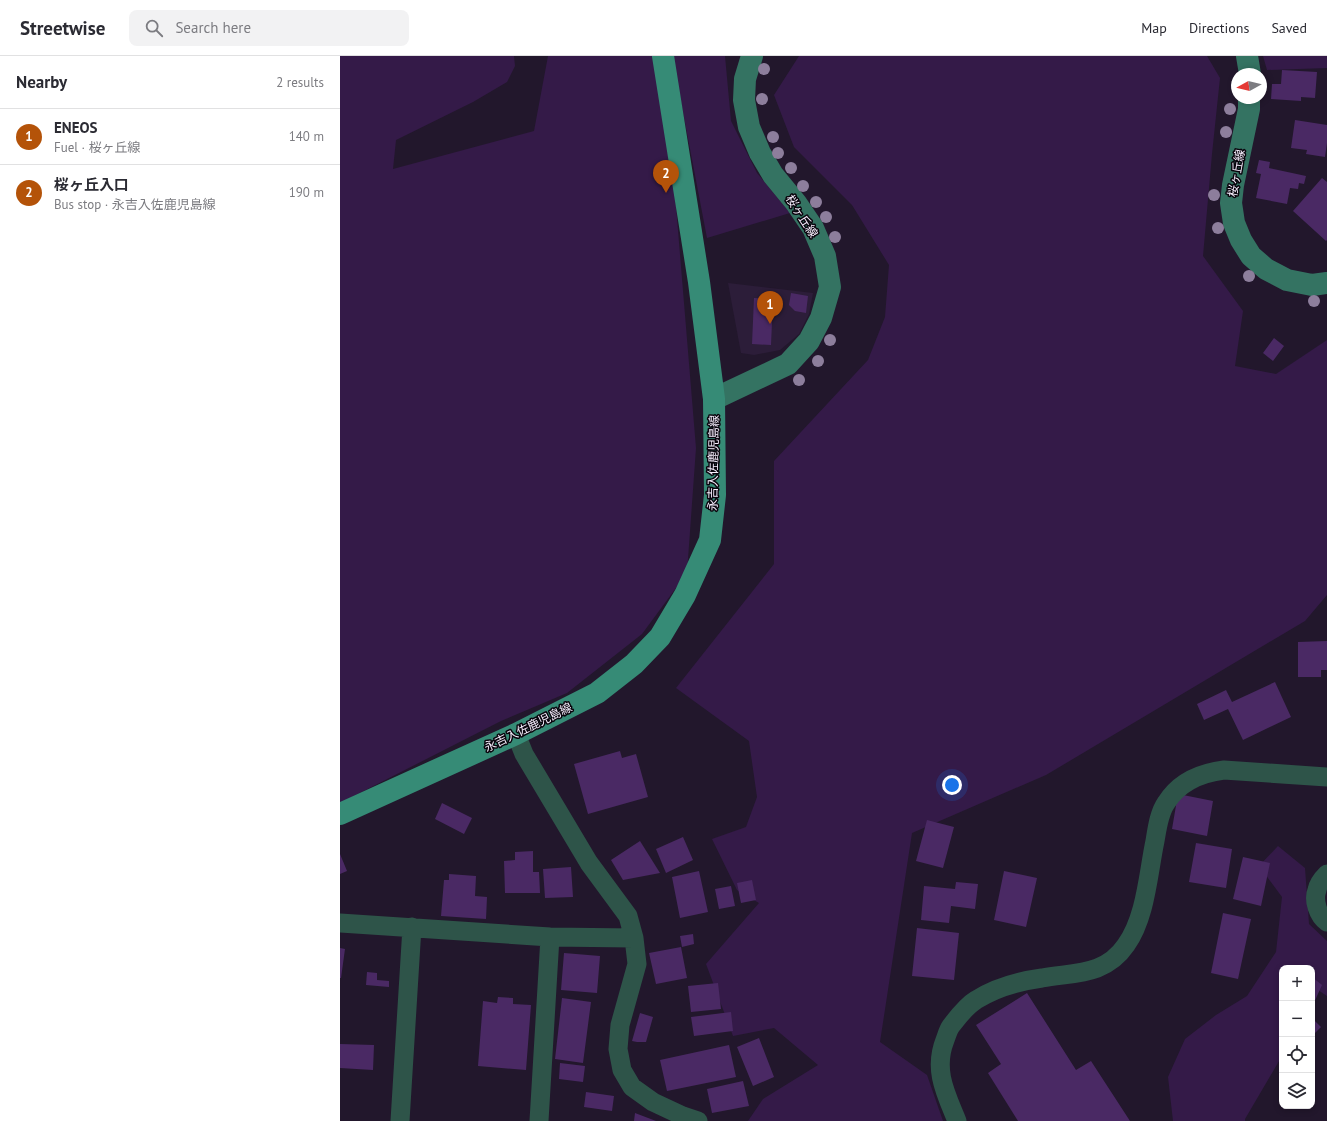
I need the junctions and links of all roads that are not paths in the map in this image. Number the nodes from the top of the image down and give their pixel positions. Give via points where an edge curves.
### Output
1 (663, 56) edge
2 (752, 56) edge
3 (1247, 56) edge
4 (1249, 68) edge
5 (1249, 104) edge
6 (1327, 283) edge
7 (714, 399) junction
8 (516, 734) junction
9 (1327, 777) edge
10 (340, 814) edge
11 (1327, 874) edge
12 (1327, 922) edge
13 (340, 923) edge
14 (412, 927) junction
15 (550, 938) junction
16 (634, 938) junction
17 (688, 1119) edge
18 (400, 1121) edge
19 (539, 1121) edge
20 (957, 1121) edge

1 - 7 main road, 永吉入佐鹿児島線 via 699,282
2 - 7 street, 桜ヶ丘線 via 745,79 744,100 749,127 773,175 813,228 825,256 830,287 821,318 809,342 788,364
3 - 4 street
5 - 6 street, 桜ヶ丘線 via 1233,185 1231,203 1234,223 1251,256 1266,269 1287,280 1312,285
7 - 8 main road, 永吉入佐鹿児島線 via 715,496 710,540 685,595 660,636 634,664 598,693
8 - 10 main road, 永吉入佐鹿児島線
8 - 16 street via 524,754 590,863 628,916
9 - 20 street via 1224,770 1192,778 1177,788 1165,804 1157,826 1142,913 1126,945 1113,960 1100,968 1086,972 1013,984 993,992 976,1000 962,1012 950,1028 942,1047 940,1063 942,1084
11 - 12 street via 1316,890 1318,910
13 - 14 street
14 - 15 street
14 - 18 street
15 - 16 street
15 - 19 street
16 - 17 street via 637,964 620,1025 618,1049 622,1070 632,1086 653,1102

